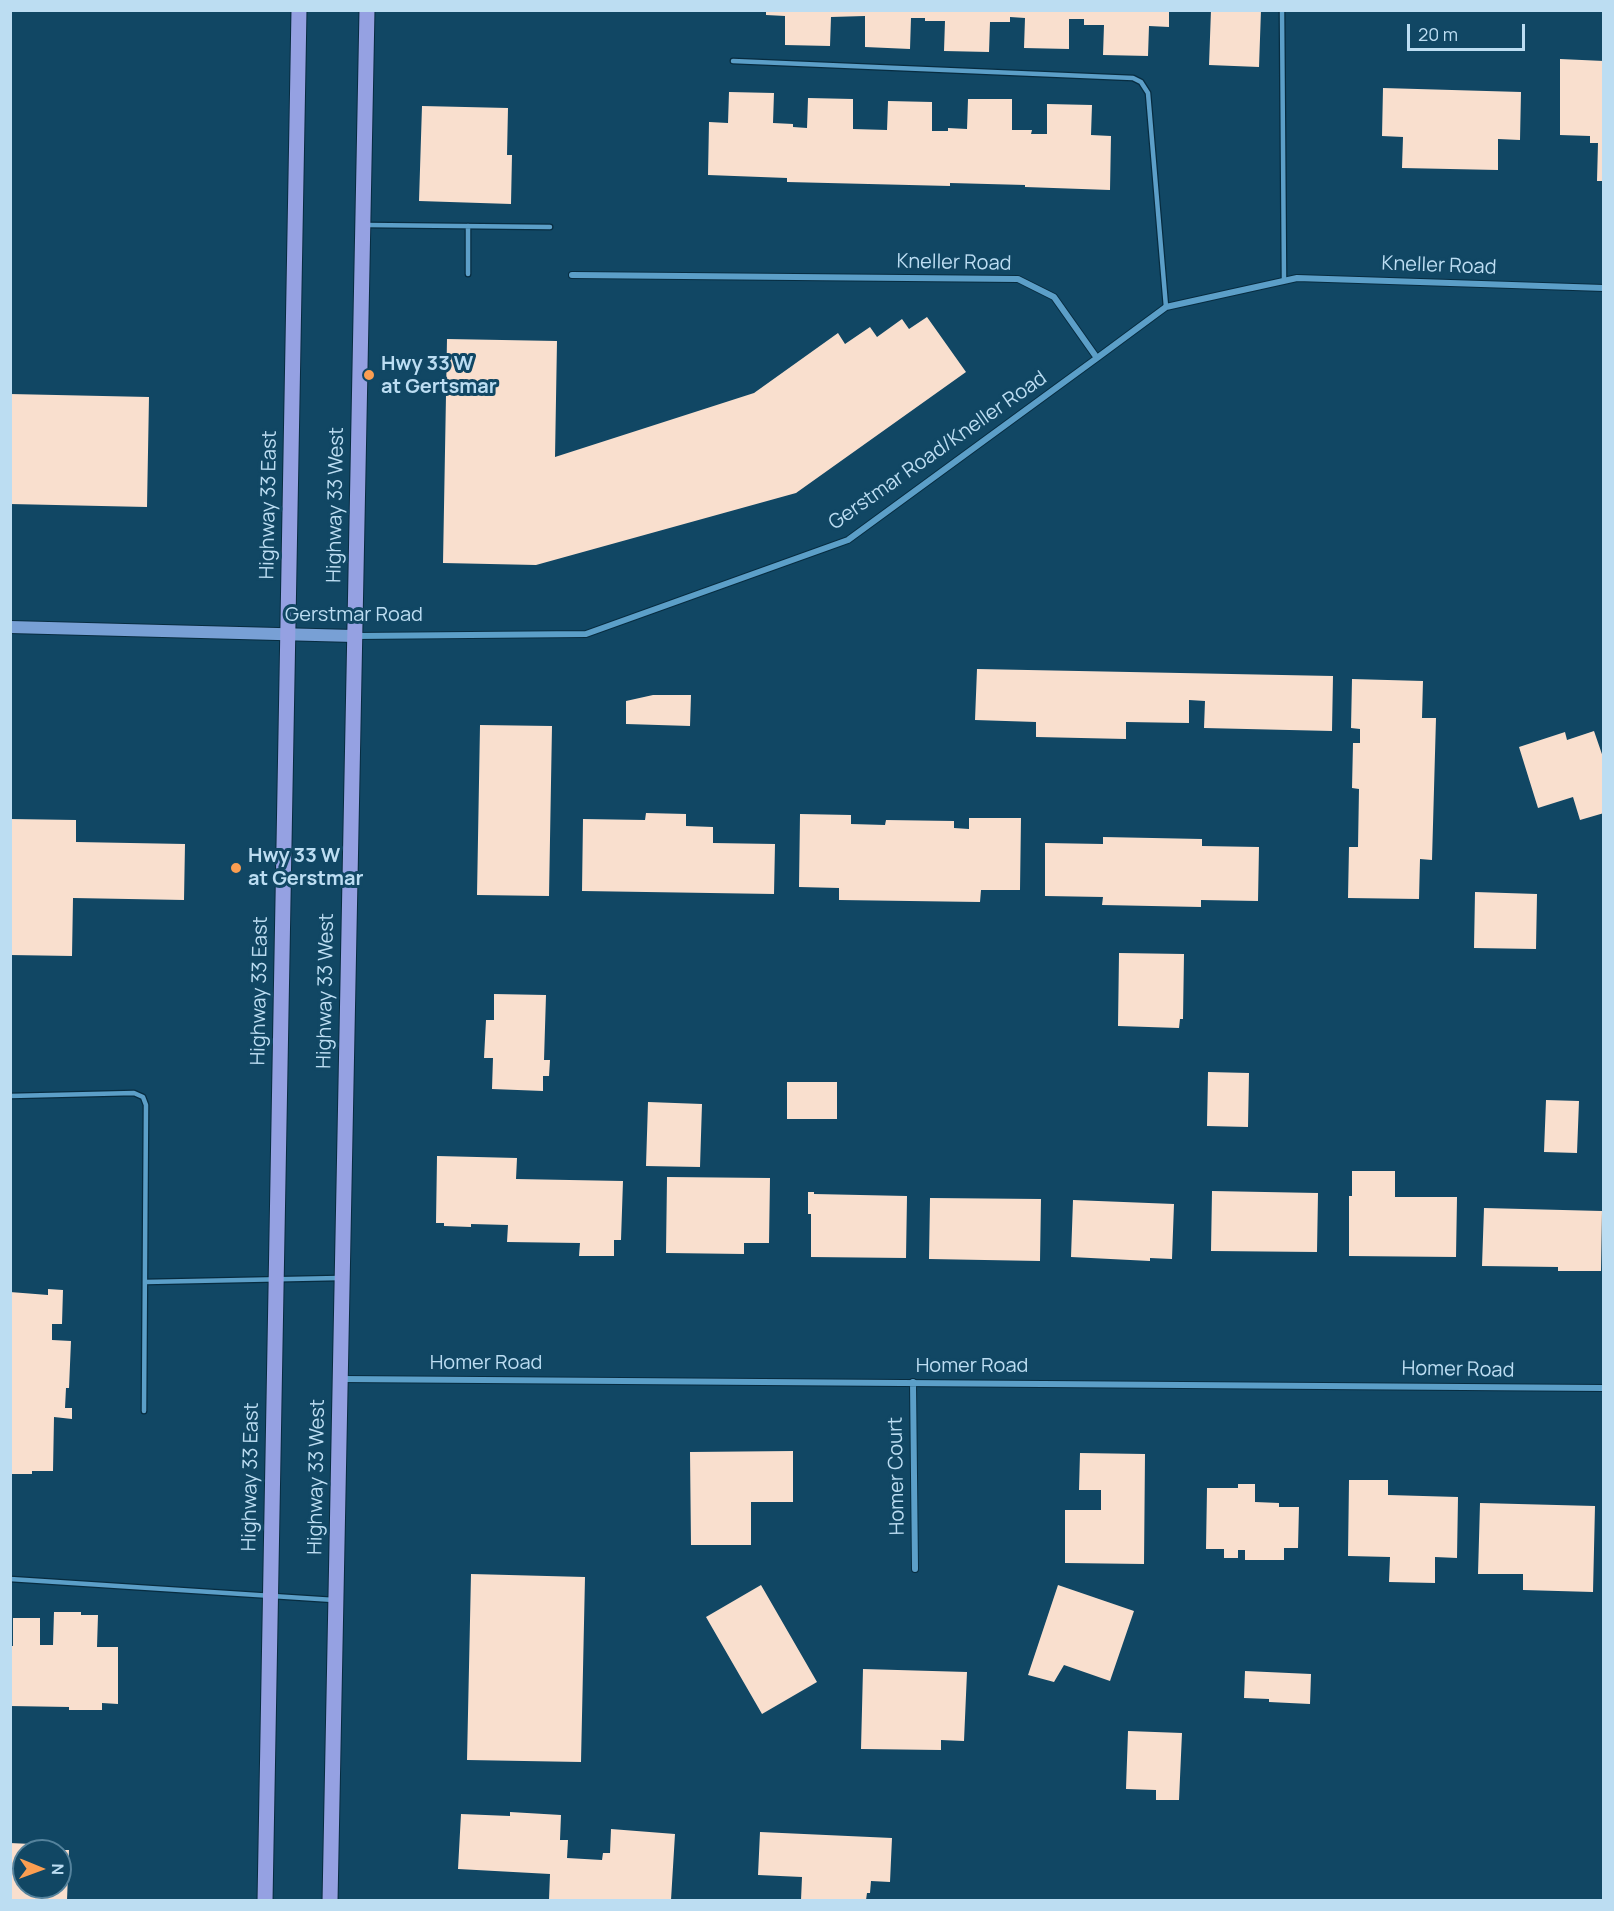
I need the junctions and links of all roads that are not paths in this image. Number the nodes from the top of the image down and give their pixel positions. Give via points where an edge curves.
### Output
1 (299, 10) edge
2 (367, 10) edge
3 (1282, 10) edge
4 (733, 61) dead end
5 (363, 224) junction
6 (468, 226) junction
7 (550, 227) dead end
8 (468, 274) dead end
9 (572, 275) dead end
10 (1284, 281) junction
11 (1604, 288) edge
12 (1166, 307) junction
13 (1097, 358) junction
14 (692, 596) joint
15 (10, 627) edge
16 (288, 634) junction
17 (354, 636) junction
18 (10, 1096) edge
19 (342, 1278) junction
20 (276, 1280) junction
21 (145, 1282) junction
22 (340, 1378) junction
23 (913, 1382) junction
24 (1604, 1388) edge
25 (144, 1411) dead end
26 (915, 1569) dead end
27 (10, 1579) edge
28 (270, 1596) junction
29 (336, 1600) junction
30 (265, 1900) edge
31 (330, 1900) edge

1 - 16 main road, Highway 33 East
2 - 5 main road, Highway 33 West
3 - 10 lane
4 - 12 lane via 1133,78 1141,82 1148,93
5 - 6 lane
5 - 17 main road, Highway 33 West
6 - 7 lane
6 - 8 lane
9 - 13 street, Kneller Road via 1018,279 1054,297
10 - 11 street, Kneller Road via 1297,278
10 - 12 street, Kneller Road
12 - 13 street, Kneller Road
13 - 14 street, Gerstmar Road/Kneller Road via 848,540
14 - 17 street, Gerstmar Road via 586,634
15 - 16 street, Gerstmar Road
16 - 17 street, Gerstmar Road
16 - 20 main road, Highway 33 East
17 - 19 main road, Highway 33 West
18 - 21 lane via 134,1093 142,1097 146,1104
19 - 20 lane
19 - 22 main road, Highway 33 West
20 - 21 lane
20 - 28 main road, Highway 33 East
21 - 25 lane
22 - 23 street, Homer Road
22 - 29 main road, Highway 33 West
23 - 24 street, Homer Road
23 - 26 street, Homer Court
27 - 28 lane
28 - 29 lane
28 - 30 main road, Highway 33 East
29 - 31 main road, Highway 33 West

